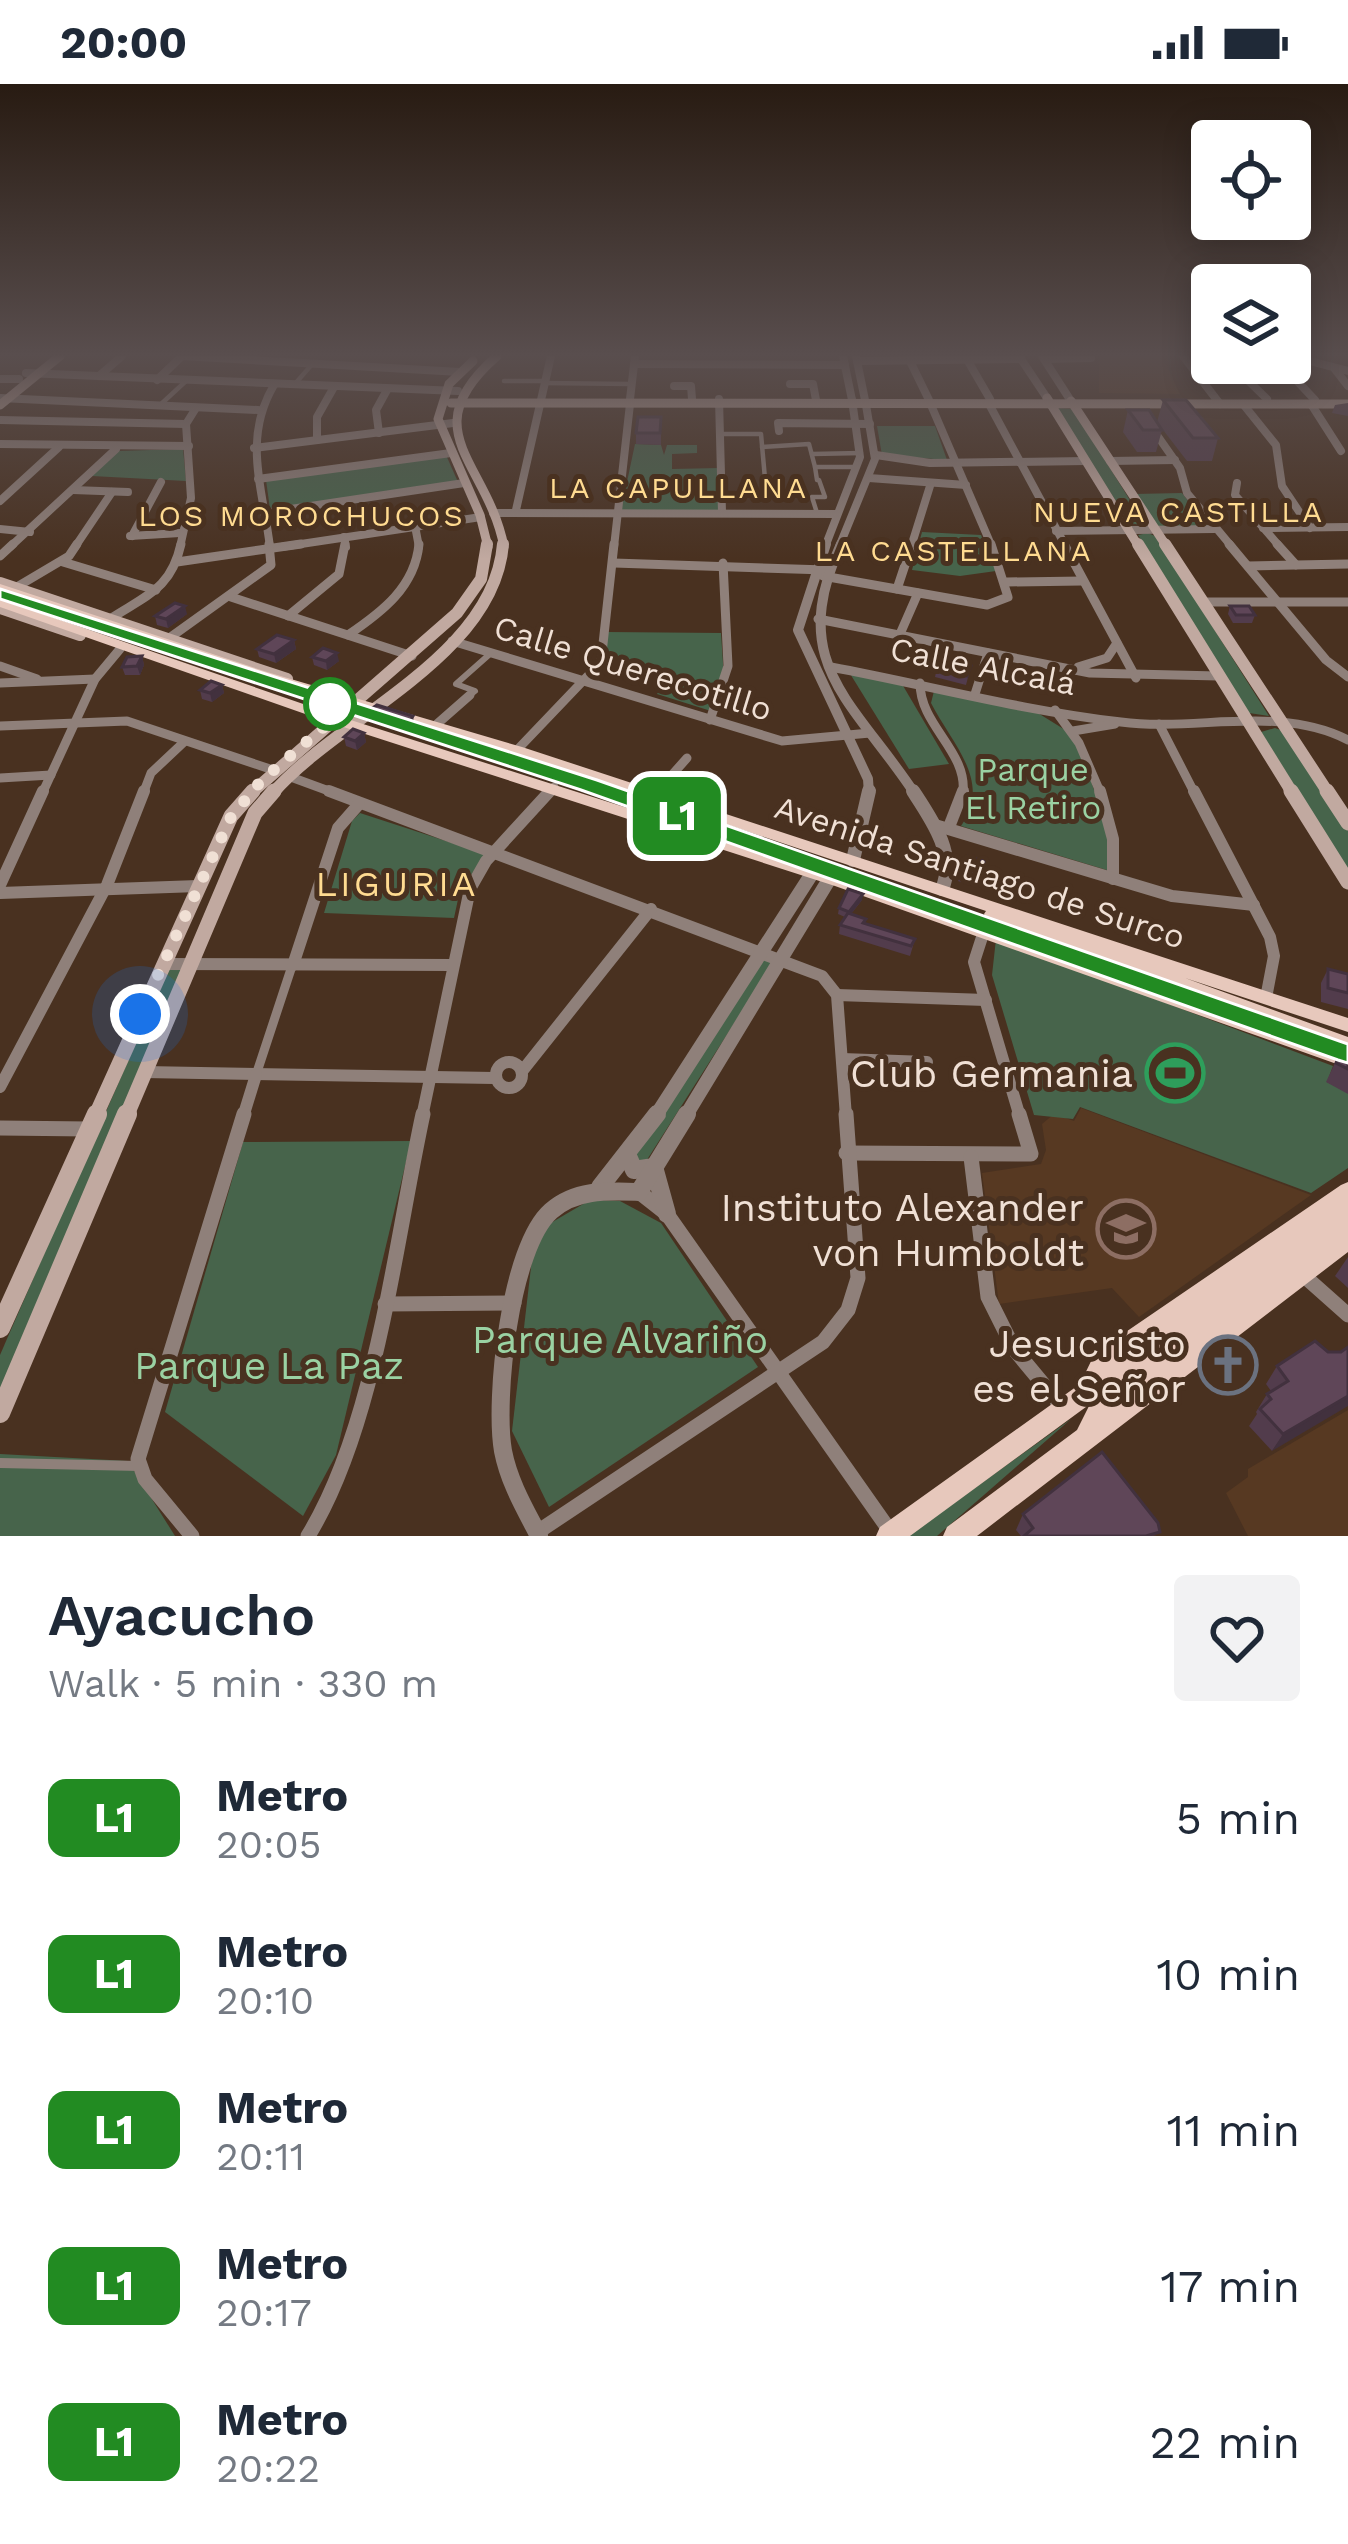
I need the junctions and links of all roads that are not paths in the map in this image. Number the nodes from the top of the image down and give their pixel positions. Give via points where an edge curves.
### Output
1 (175, 424) edge
2 (186, 424) joint
3 (257, 424) edge
4 (316, 424) edge
5 (378, 424) edge
6 (429, 424) edge
7 (440, 424) edge
8 (454, 424) edge
9 (535, 424) edge
10 (627, 424) edge
11 (720, 424) edge
12 (778, 424) edge
13 (837, 424) edge
14 (856, 424) junction
15 (870, 424) joint
16 (939, 424) edge
17 (1001, 424) edge
18 (1063, 424) edge
19 (1086, 424) edge
20 (1149, 424) edge
21 (1259, 424) edge
22 (1325, 424) edge
23 (779, 431) dead end
24 (379, 433) junction
25 (720, 434) junction
26 (317, 440) junction
27 (2, 446) edge
28 (189, 446) junction
29 (59, 447) junction
30 (762, 447) junction
31 (254, 448) junction
32 (116, 449) junction
33 (1341, 451) dead end
34 (451, 453) junction
35 (861, 453) junction
36 (812, 454) junction
37 (876, 455) junction
38 (1175, 460) junction
39 (1086, 461) junction
40 (1110, 461) junction
41 (1019, 462) junction
42 (956, 463) junction
43 (815, 467) junction
44 (856, 467) junction
45 (868, 478) junction
46 (258, 479) junction
47 (161, 482) dead end
48 (464, 483) junction
49 (1237, 483) dead end
50 (966, 485) junction
51 (930, 486) junction
52 (74, 490) junction
53 (112, 491) junction
54 (128, 492) dead end
55 (0, 501) edge
56 (516, 510) junction
57 (617, 512) junction
58 (722, 512) junction
59 (780, 512) junction
60 (264, 513) junction
61 (817, 513) junction
62 (837, 514) junction
63 (487, 515) junction
64 (415, 526) junction
65 (1310, 527) junction
66 (1348, 527) edge
67 (1263, 528) junction
68 (1214, 529) junction
69 (0, 530) edge
70 (1129, 530) junction
71 (1155, 530) junction
72 (1055, 531) junction
73 (30, 532) junction
74 (180, 533) junction
75 (344, 537) junction
76 (270, 548) junction
77 (0, 556) edge
78 (63, 562) junction
79 (177, 562) junction
80 (614, 562) junction
81 (723, 563) junction
82 (1348, 564) edge
83 (1297, 565) junction
84 (1248, 566) junction
85 (815, 572) junction
86 (830, 574) junction
87 (482, 576) junction
88 (498, 577) junction
89 (1082, 581) junction
90 (1006, 583) junction
91 (5, 586) edge
92 (897, 589) junction
93 (156, 590) junction
94 (918, 593) junction
95 (231, 597) junction
96 (1202, 602) junction
97 (1279, 602) junction
98 (1348, 602) edge
99 (0, 605) edge
100 (288, 616) junction
101 (110, 619) junction
102 (818, 619) junction
103 (55, 624) junction
104 (899, 634) junction
105 (348, 635) junction
106 (168, 639) junction
107 (452, 641) junction
108 (1117, 643) junction
109 (120, 649) junction
110 (491, 653) junction
111 (988, 653) junction
112 (412, 656) junction
113 (831, 667) junction
114 (1062, 667) junction
115 (5, 668) edge
116 (1218, 676) junction
117 (1348, 677) edge
118 (1136, 678) junction
119 (95, 679) junction
120 (287, 680) junction
121 (42, 681) junction
122 (582, 681) junction
123 (0, 682) edge
124 (920, 682) junction
125 (262, 694) junction
126 (975, 694) junction
127 (470, 695) joint
128 (356, 700) junction
129 (373, 706) junction
130 (1053, 708) junction
131 (710, 720) junction
132 (1281, 721) junction
133 (76, 722) junction
134 (341, 722) junction
135 (1246, 722) junction
136 (1124, 723) junction
137 (436, 724) junction
138 (1159, 724) junction
139 (0, 726) edge
140 (1073, 731) junction
141 (870, 734) junction
142 (850, 736) junction
143 (1348, 740) edge
144 (184, 742) junction
145 (521, 751) junction
146 (687, 758) dead end
147 (280, 773) junction
148 (51, 775) junction
149 (0, 778) edge
150 (554, 787) junction
151 (650, 798) junction
152 (604, 802) junction
153 (359, 804) junction
154 (1348, 824) edge
155 (942, 826) junction
156 (494, 853) junction
157 (853, 860) junction
158 (821, 875) junction
159 (1113, 879) junction
160 (1348, 882) edge
161 (107, 885) junction
162 (198, 886) junction
163 (0, 889) edge
164 (942, 889) junction
165 (797, 897) junction
166 (815, 903) junction
167 (1254, 904) junction
168 (651, 909) junction
169 (989, 917) junction
170 (764, 949) junction
171 (783, 957) junction
172 (163, 964) junction
173 (190, 964) junction
174 (452, 964) junction
175 (293, 965) junction
176 (837, 995) junction
177 (1266, 998) junction
178 (986, 1000) junction
179 (1348, 1025) edge
180 (1348, 1039) edge
181 (842, 1059) junction
182 (1348, 1061) edge
183 (928, 1062) dead end
184 (145, 1072) junction
185 (256, 1075) junction
186 (430, 1079) junction
187 (0, 1087) edge
188 (0, 1128) edge
189 (89, 1130) junction
190 (846, 1153) junction
191 (627, 1154) junction
192 (971, 1156) junction
193 (654, 1167) junction
194 (600, 1187) junction
195 (1348, 1191) edge
196 (639, 1192) junction
197 (1348, 1204) edge
198 (667, 1214) junction
199 (1348, 1223) edge
200 (1348, 1240) edge
201 (1303, 1275) junction
202 (514, 1303) junction
203 (385, 1304) junction
204 (1348, 1315) edge
205 (0, 1328) edge
206 (777, 1373) junction
207 (1089, 1389) junction
208 (1063, 1408) junction
209 (0, 1413) edge
210 (1090, 1444) junction
211 (0, 1462) edge
212 (139, 1466) junction
213 (536, 1535) edge
214 (891, 1535) edge
215 (192, 1536) edge
216 (308, 1536) edge
217 (956, 1536) edge

1 - 2 street
2 - 28 street
3 - 31 street
4 - 26 street
5 - 24 street
6 - 24 street
7 - 34 main road
8 - 63 main road
9 - 56 street
10 - 57 street
11 - 25 street
12 - 23 street
13 - 14 street
14 - 15 street
14 - 35 street
15 - 37 street
16 - 42 street
17 - 41 street
18 - 39 main road
19 - 40 main road
20 - 38 street
21 - 65 street via 1276,445 1282,485
22 - 33 street
24 - 26 street
25 - 30 street via 760,434
25 - 58 street
26 - 31 street
27 - 29 street
28 - 32 street
28 - 74 street via 191,498
29 - 32 street
29 - 55 street
30 - 36 street via 809,444
30 - 59 street via 766,490 776,491
31 - 46 street
32 - 52 street
34 - 46 street
34 - 48 main road
35 - 36 street
35 - 44 street
36 - 43 street
37 - 42 street
37 - 45 street
38 - 40 street
38 - 68 street
39 - 41 street
39 - 70 main road
40 - 71 main road
41 - 42 street
41 - 72 street
42 - 50 street
43 - 44 street
43 - 61 street via 825,497 812,497
44 - 62 street
45 - 51 street
45 - 86 street
46 - 60 street
47 - 74 street via 130,536
48 - 60 street
48 - 63 main road
49 - 67 street via 1235,495
50 - 51 street
50 - 90 street
51 - 92 street
52 - 53 street
52 - 73 street
53 - 54 street
53 - 78 street
56 - 57 street
56 - 63 street
57 - 58 street
57 - 80 street
58 - 59 street
59 - 61 street
60 - 76 street
61 - 62 street
62 - 85 street
63 - 64 street
63 - 87 main road
63 - 88 main road via 503,543
64 - 75 street
64 - 105 street via 420,553 410,577
65 - 66 street
65 - 67 street
67 - 83 street
68 - 71 street
68 - 84 street
69 - 73 street
70 - 71 street
70 - 72 street
70 - 116 main road
71 - 96 main road
72 - 89 street
73 - 77 street
74 - 79 street
75 - 76 street
75 - 100 street via 340,573
76 - 79 street
76 - 95 street via 266,572
78 - 91 street
78 - 93 street
79 - 93 street
80 - 81 street
80 - 122 street via 601,662
81 - 85 street
81 - 131 street via 728,682
82 - 83 street
83 - 84 street
84 - 97 street
85 - 86 street
85 - 142 street via 797,630
86 - 92 street
86 - 102 street
87 - 88 main road
87 - 112 main road via 457,617
88 - 107 main road
89 - 90 street
89 - 108 street
90 - 94 street via 1008,597 987,605
91 - 101 main road, Avenida Santiago de Surco
91 - 120 main road, Avenida Santiago de Surco
92 - 94 street
93 - 101 street
94 - 104 street
95 - 100 street
95 - 106 street
96 - 97 street
96 - 132 main road
97 - 98 street
97 - 117 street
99 - 103 main road, Avenida Santiago de Surco
100 - 105 street
101 - 106 main road, Avenida Santiago de Surco
102 - 104 street
102 - 113 street
103 - 109 main road, Avenida Santiago de Surco
103 - 125 main road, Avenida Santiago de Surco
104 - 111 street
105 - 112 street
106 - 120 main road, Avenida Santiago de Surco
107 - 110 street, Calle Querecotillo
107 - 129 main road
108 - 114 street via 1103,660
108 - 118 street
109 - 119 street
109 - 125 main road, Avenida Santiago de Surco
110 - 122 street, Calle Querecotillo
110 - 127 street via 457,684 475,691
111 - 114 street
111 - 126 street
112 - 128 main road
113 - 124 street, Calle Alcalá
113 - 141 street
114 - 118 street
115 - 121 street
115 - 123 street
116 - 118 street
116 - 135 main road
119 - 121 street
119 - 133 street
120 - 128 main road, Avenida Santiago de Surco
121 - 123 street
122 - 131 street, Calle Querecotillo
122 - 145 street
124 - 126 street, Calle Alcalá
124 - 155 street via 920,702 964,780 965,801
125 - 134 main road, Avenida Santiago de Surco
126 - 130 street, Calle Alcalá
127 - 137 street
128 - 129 main road, Avenida Santiago de Surco
128 - 134 main road
129 - 134 main road
129 - 137 main road, Avenida Santiago de Surco
130 - 136 street, Calle Alcalá
130 - 140 street
131 - 142 street, Calle Querecotillo via 798,743
132 - 135 street, Calle Alcalá
132 - 143 street, Calle Alcalá via 1321,726
132 - 154 main road
133 - 139 street
133 - 144 street via 130,722
133 - 148 street
134 - 147 main road
134 - 150 main road, Avenida Santiago de Surco
135 - 138 street, Calle Alcalá
135 - 160 main road
136 - 138 street, Calle Alcalá
136 - 140 street, Calle Alcalá
137 - 145 main road, Avenida Santiago de Surco
138 - 167 street
140 - 159 street via 1117,842
141 - 142 street, Calle Querecotillo
141 - 155 street
142 - 157 street via 869,799
144 - 147 street
144 - 161 street via 151,772
145 - 151 main road, Avenida Santiago de Surco via 536,763
146 - 151 street
147 - 153 street
147 - 162 main road via 231,817
147 - 173 main road via 247,827
148 - 149 street
148 - 163 street
150 - 152 main road, Avenida Santiago de Surco
150 - 156 street
151 - 152 main road
151 - 157 main road, Avenida Santiago de Surco
151 - 169 main road, Avenida Santiago de Surco
152 - 158 main road, Avenida Santiago de Surco
153 - 156 street
153 - 175 street via 338,828
155 - 159 street
155 - 164 street via 950,872
156 - 168 street
156 - 174 street via 470,889
157 - 164 main road, Avenida Santiago de Surco
158 - 165 street
158 - 166 street
158 - 169 main road, Avenida Santiago de Surco
159 - 167 street via 1202,902
161 - 162 street
161 - 163 street
161 - 187 street
162 - 172 main road
164 - 169 main road, Avenida Santiago de Surco
165 - 166 street
165 - 170 street
166 - 171 street
167 - 177 street via 1274,956
168 - 170 street
168 - 186 street via 513,1086 494,1078
169 - 177 main road, Avenida Santiago de Surco
169 - 178 street via 974,962
169 - 180 main road, Avenida Santiago de Surco
169 - 180 main road, Avenida Santiago de Surco
169 - 182 main road, Avenida Santiago de Surco
170 - 171 street
170 - 191 street
171 - 176 street via 822,976
171 - 193 street
172 - 173 street
172 - 189 main road
173 - 175 street
173 - 184 main road
174 - 175 street
174 - 186 street
175 - 185 street
176 - 178 street
176 - 181 street
177 - 179 main road, Avenida Santiago de Surco
178 - 192 street via 1031,1154
181 - 183 street
181 - 190 street
184 - 185 street
184 - 209 main road
185 - 186 street
185 - 212 street
186 - 203 street
188 - 189 street
189 - 205 main road
190 - 192 street
190 - 206 street via 856,1288 839,1326
191 - 193 street via 634,1170
191 - 194 street
192 - 208 street via 988,1298 1006,1338
193 - 196 street
193 - 198 street
194 - 196 street
194 - 202 street via 538,1222 521,1258
195 - 207 main road via 1103,1361
196 - 198 street
197 - 207 main road
198 - 206 street
199 - 210 main road via 1102,1406
200 - 201 main road
201 - 204 street
201 - 210 main road
202 - 203 street
202 - 213 street via 501,1421 505,1461
203 - 216 street via 346,1464
206 - 213 street
206 - 214 street
207 - 208 main road
208 - 214 main road
210 - 217 main road
211 - 212 street
212 - 215 street

